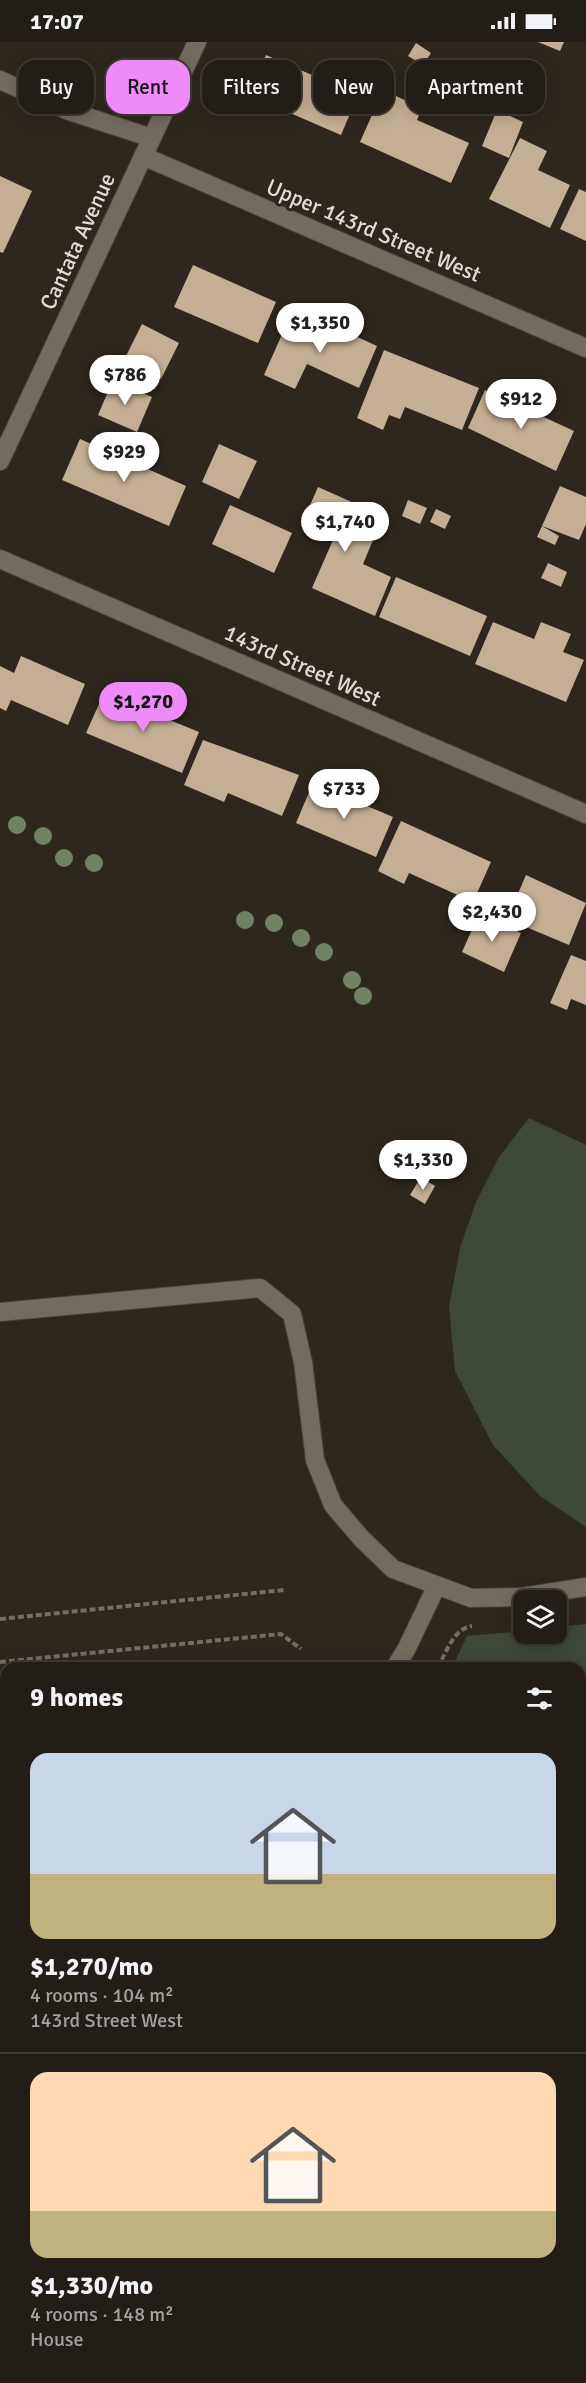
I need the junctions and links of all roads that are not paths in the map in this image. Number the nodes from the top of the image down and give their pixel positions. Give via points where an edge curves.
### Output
1 (197, 42) edge
2 (0, 80) edge
3 (152, 138) junction
4 (143, 156) junction
5 (586, 348) edge
6 (0, 461) edge
7 (0, 559) edge
8 (586, 814) edge
9 (0, 1311) edge
10 (436, 1587) junction
11 (586, 1587) edge
12 (398, 1662) edge

1 - 3 street, Cantata Avenue
2 - 3 street via 69,111
3 - 4 street, Cantata Avenue
4 - 5 street, Upper 143rd Street West
4 - 6 street, Cantata Avenue
7 - 8 street, 143rd Street West
9 - 10 street via 261,1288 292,1314 303,1362 315,1460 333,1505 393,1569
10 - 11 street via 471,1598 522,1598
10 - 12 street

